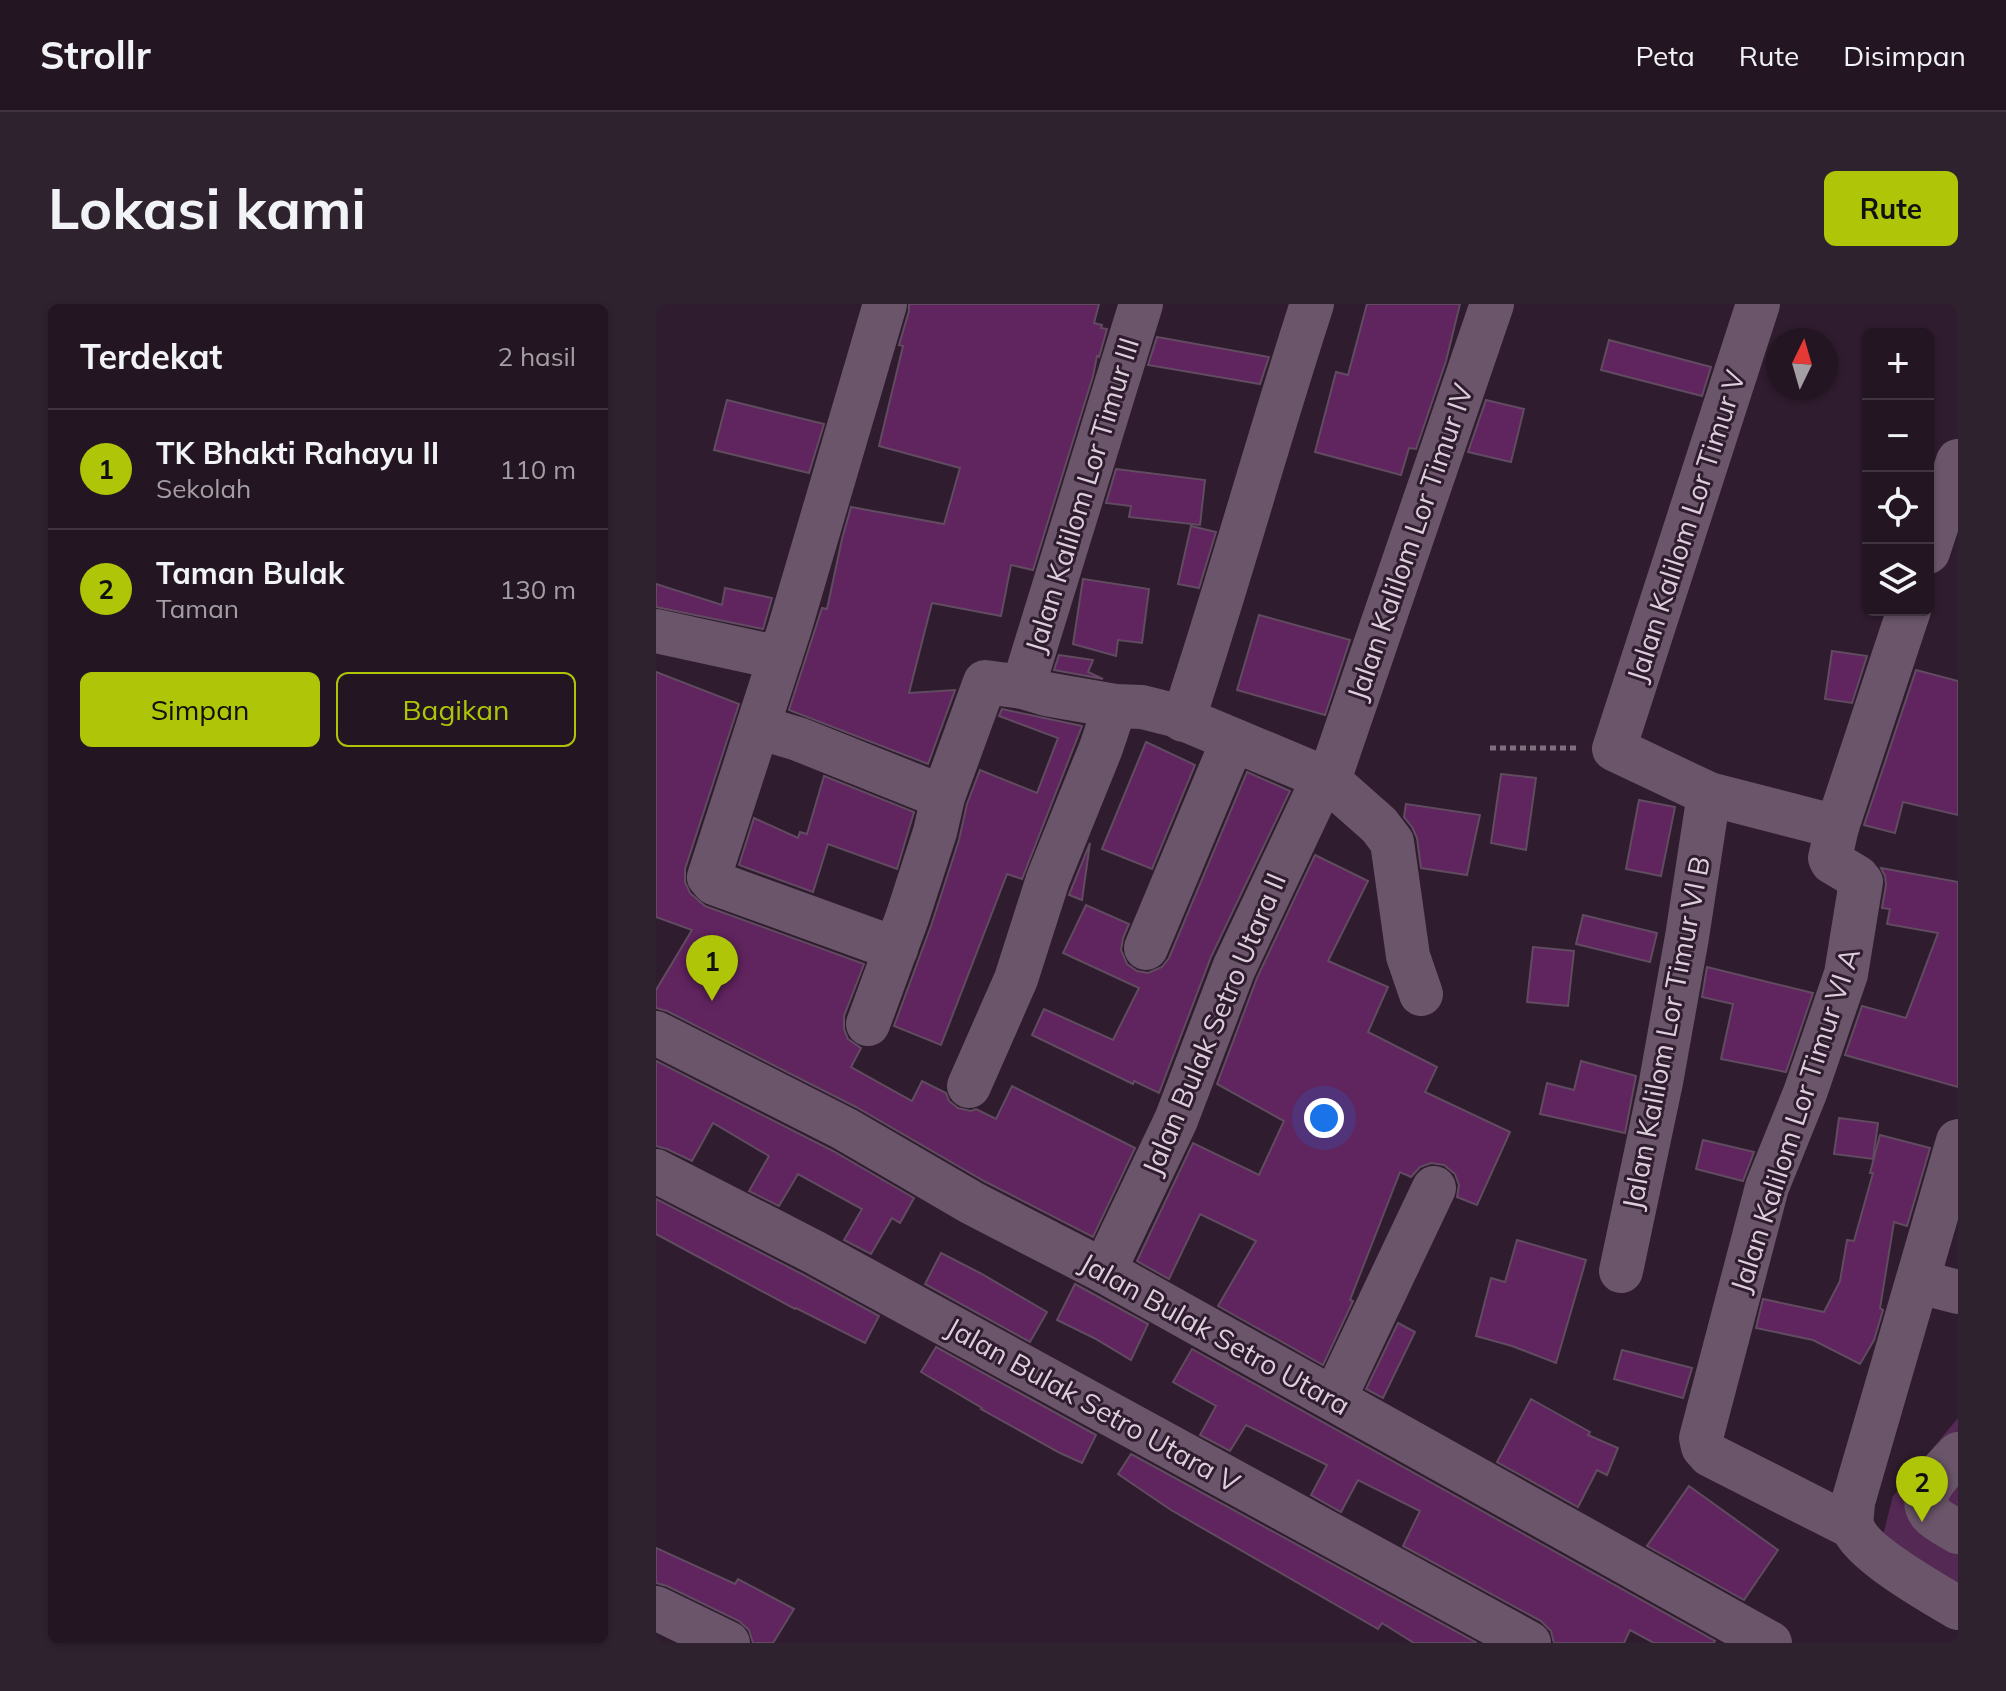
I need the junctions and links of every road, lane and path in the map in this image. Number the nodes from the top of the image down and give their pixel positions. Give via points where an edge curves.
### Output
1 (885, 304) edge
2 (1141, 304) edge
3 (1312, 304) edge
4 (1492, 304) edge
5 (1758, 304) edge
6 (1958, 461) edge
7 (1931, 544) edge
8 (1907, 616) edge
9 (656, 631) edge
10 (780, 658) junction
11 (1023, 687) junction
12 (1115, 706) junction
13 (1183, 720) junction
14 (758, 727) junction
15 (1233, 740) junction
16 (1490, 748) dead end
17 (1614, 749) junction
18 (1327, 779) junction
19 (1709, 794) junction
20 (943, 797) junction
21 (1837, 827) junction
22 (1146, 948) dead end
23 (896, 949) junction
24 (1421, 994) dead end
25 (868, 1024) dead end
26 (656, 1033) edge
27 (969, 1086) dead end
28 (1958, 1141) edge
29 (656, 1171) edge
30 (1434, 1188) dead end
31 (1104, 1271) junction
32 (1621, 1271) dead end
33 (1938, 1287) edge
34 (1334, 1399) junction
35 (1958, 1454) edge
36 (1852, 1527) junction
37 (1958, 1532) edge
38 (656, 1608) edge
39 (1958, 1608) edge
40 (728, 1643) edge
41 (1529, 1643) edge
42 (1770, 1643) edge

1 - 10 street
2 - 11 street, Jalan Kalilom Lor Timur III
3 - 13 street
4 - 18 street, Jalan Kalilom Lor Timur IV
5 - 17 street, Jalan Kalilom Lor Timur V
6 - 7 street
8 - 21 street
9 - 10 street
10 - 14 street
11 - 12 street
11 - 20 street via 985,682
12 - 13 street via 1142,707
12 - 27 street via 1048,879 1016,979
13 - 15 street
14 - 20 street
14 - 23 street via 710,880
15 - 18 street
15 - 22 street
16 - 17 path
17 - 19 street
18 - 24 street via 1392,842 1408,956
18 - 31 street, Jalan Bulak Setro Utara II via 1234,968 1176,1120
19 - 21 street
19 - 32 street, Jalan Kalilom Lor Timur VI B via 1661,1082
20 - 23 street
21 - 36 street, Jalan Kalilom Lor Timur VI A via 1830,858 1861,882 1846,974 1767,1187 1701,1438 1710,1455
23 - 25 street
26 - 31 street, Jalan Bulak Setro Utara
28 - 33 street
29 - 41 street, Jalan Bulak Setro Utara V
30 - 34 street
31 - 34 street, Jalan Bulak Setro Utara
33 - 36 street via 1853,1502
34 - 42 street, Jalan Bulak Setro Utara
35 - 37 street via 1927,1490 1926,1502 1930,1514
36 - 39 street via 1897,1571
38 - 40 street

